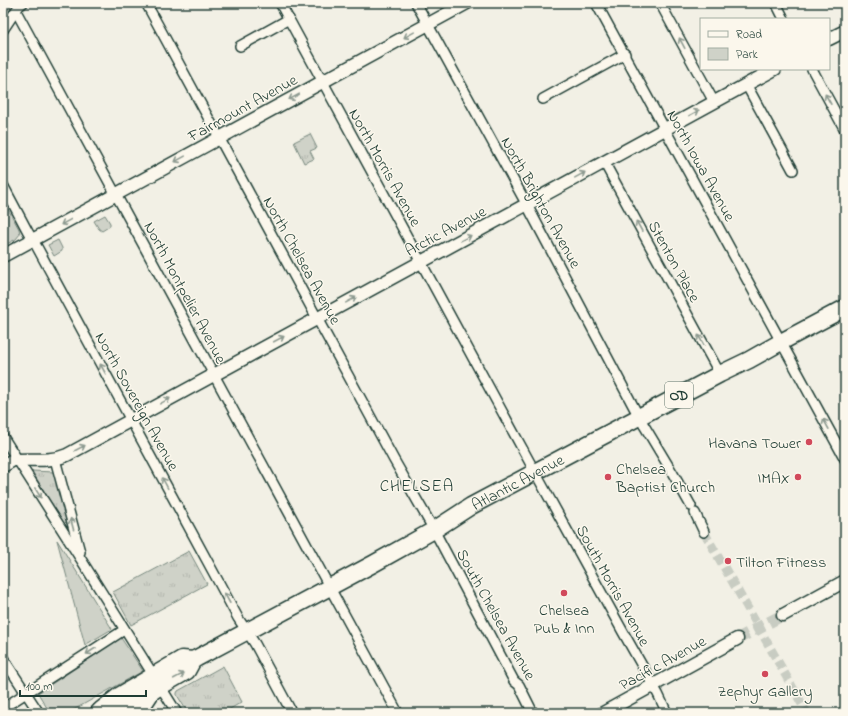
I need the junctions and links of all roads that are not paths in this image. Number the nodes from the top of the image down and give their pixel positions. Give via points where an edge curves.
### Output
1 (23, 3) edge
2 (146, 3) edge
3 (280, 3) edge
4 (416, 3) edge
5 (467, 3) edge
6 (596, 3) edge
7 (660, 3) edge
8 (776, 3) edge
9 (16, 11) junction
10 (784, 18) edge
11 (289, 19) junction
12 (428, 25) junction
13 (3, 30) edge
14 (845, 31) edge
15 (830, 38) edge
16 (240, 46) dead end
17 (625, 54) junction
18 (773, 70) edge
19 (813, 70) edge
20 (323, 82) junction
21 (746, 84) junction
22 (543, 99) dead end
23 (714, 102) junction
24 (665, 128) junction
25 (845, 130) edge
26 (219, 138) junction
27 (604, 162) junction
28 (794, 170) dead end
29 (3, 186) edge
30 (116, 195) junction
31 (527, 205) junction
32 (33, 240) junction
33 (3, 256) edge
34 (421, 261) junction
35 (845, 308) edge
36 (317, 318) junction
37 (781, 342) junction
38 (214, 374) junction
39 (720, 374) junction
40 (639, 416) junction
41 (131, 420) junction
42 (3, 438) edge
43 (842, 448) edge
44 (55, 459) junction
45 (845, 459) edge
46 (17, 460) junction
47 (3, 466) edge
48 (535, 472) junction
49 (434, 530) junction
50 (704, 532) tunnel mouth
51 (82, 561) junction
52 (845, 581) edge
53 (329, 587) junction
54 (783, 615) tunnel mouth
55 (124, 630) junction
56 (246, 632) junction
57 (737, 639) tunnel mouth
58 (3, 658) edge
59 (156, 683) junction
60 (653, 685) junction
61 (26, 693) junction
62 (3, 708) edge
63 (97, 712) edge
64 (39, 713) edge
65 (139, 713) edge
66 (176, 713) edge
67 (292, 713) edge
68 (398, 713) edge
69 (533, 713) edge
70 (603, 713) edge
71 (667, 713) edge

1 - 9 street
2 - 26 street, North Chelsea Avenue
3 - 11 street, North Morris Avenue
4 - 12 street, North Brighton Avenue
5 - 12 street, Fairmount Avenue
6 - 17 street, North Iowa Avenue
23 -> 7 street
8 - 10 street
9 - 13 street
9 - 30 street, North Montpelier Avenue
11 - 16 street
11 - 20 street, North Morris Avenue
12 -> 20 street, Fairmount Avenue
12 - 31 street, North Brighton Avenue
14 - 15 street
17 - 22 street
17 - 24 street, North Iowa Avenue
18 - 21 street, Arctic Avenue
25 -> 19 street
20 -> 26 street, Fairmount Avenue
20 - 34 street, North Morris Avenue
21 - 23 street, Arctic Avenue
21 - 28 street
24 -> 23 street, Arctic Avenue
24 - 27 street, Arctic Avenue
24 - 37 street, North Iowa Avenue
26 -> 30 street, Fairmount Avenue
26 - 36 street, North Chelsea Avenue
31 -> 27 street, Arctic Avenue
39 -> 27 street, Stenton Place
29 - 32 street, North Sovereign Avenue
30 -> 32 street, Fairmount Avenue
30 - 38 street, North Montpelier Avenue
34 -> 31 street, Arctic Avenue
31 - 40 street, North Brighton Avenue
32 - 33 street, Fairmount Avenue
41 -> 32 street, North Sovereign Avenue
36 -> 34 street, Arctic Avenue
34 - 48 street, North Morris Avenue
35 - 37 highway, Atlantic Avenue / OD
38 -> 36 street, Arctic Avenue
36 - 49 street, North Chelsea Avenue
37 - 39 highway, Atlantic Avenue / OD
43 -> 37 street, North Iowa Avenue
41 -> 38 street, Arctic Avenue
38 - 53 street, North Montpelier Avenue
39 - 40 highway, Atlantic Avenue / OD
40 - 48 highway, Atlantic Avenue / OD
40 - 50 street, North Brighton Avenue
44 -> 41 street, Arctic Avenue
56 -> 41 street, North Sovereign Avenue
42 - 46 street
43 - 45 street, North Iowa Avenue
44 - 46 street
51 -> 44 street
46 - 47 street
46 -> 51 street
48 - 49 highway, Atlantic Avenue / OD via 471,506
48 - 60 street, South Morris Avenue
49 - 53 highway, Atlantic Avenue / OD
49 - 69 street, South Chelsea Avenue
51 - 55 street
52 - 54 street
53 - 56 highway, Atlantic Avenue / OD
53 - 68 street, North Montpelier Avenue
55 - 59 street
55 -> 61 street
56 - 59 highway, Atlantic Avenue / OD via 193,660 182,659
56 - 67 street, North Sovereign Avenue
57 - 60 street, Pacific Avenue
58 - 61 street
59 - 63 highway, OD via 119,696
59 - 65 main road, Atlantic Avenue
59 - 66 street
60 - 70 street, Pacific Avenue
60 - 71 street, South Morris Avenue
61 - 62 street
61 - 64 street

